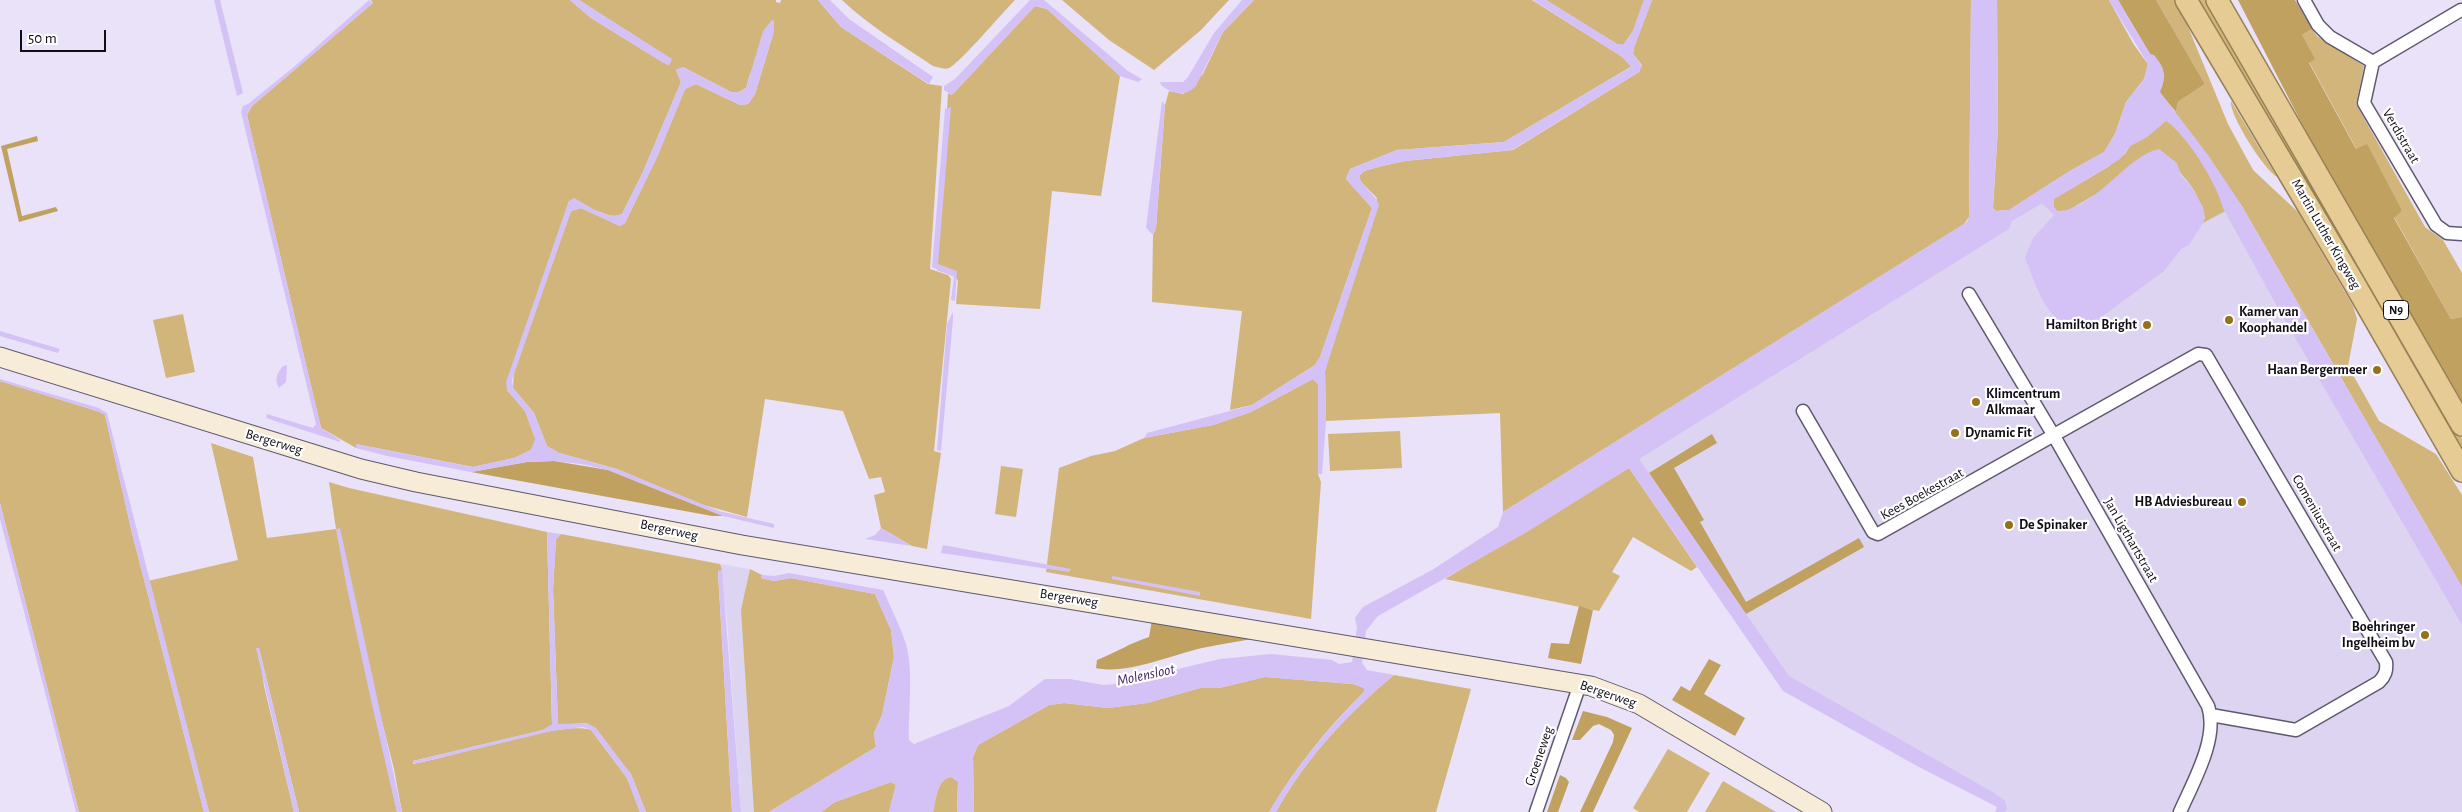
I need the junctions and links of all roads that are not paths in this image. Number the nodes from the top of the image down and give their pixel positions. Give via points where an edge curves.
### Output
1 (2186, 0) edge
2 (2217, 0) edge
3 (2304, 0) edge
4 (2460, 7) edge
5 (2373, 62) junction
6 (2462, 234) edge
7 (2354, 283) junction
8 (1969, 294) dead end
9 (2364, 323) dead end
10 (0, 357) edge
11 (1803, 411) dead end
12 (2462, 425) edge
13 (2054, 436) junction
14 (2429, 441) dead end
15 (2461, 469) edge
16 (1575, 698) junction
17 (2211, 715) junction
18 (1536, 812) edge
19 (1822, 812) edge
20 (2180, 812) edge

1 - 7 highway, Martin Luther Kingweg / N9
2 - 12 highway, Martin Luther Kingweg / N9
3 - 5 street via 2318,25 2330,37
4 - 5 street
5 - 6 street, Verdistraat via 2364,102 2436,225 2442,231
7 - 9 highway, N9
7 - 15 highway, Martin Luther Kingweg / N9
8 - 13 street, Jan Ligthartstraat
10 - 16 main road, Bergerweg via 361,469 416,482 742,545 1359,646
11 - 13 street, Kees Boekestraat via 1873,532 1878,534
13 - 17 street, Jan Ligthartstraat via 2195,681
13 - 17 street, Comeniusstraat via 2198,354 2206,354 2386,662 2386,673 2379,682 2296,730
14 - 15 highway, N9
16 - 18 street, Groeneweg
16 - 19 main road, Bergerweg via 1611,692 1639,704
17 - 20 street via 2210,736

